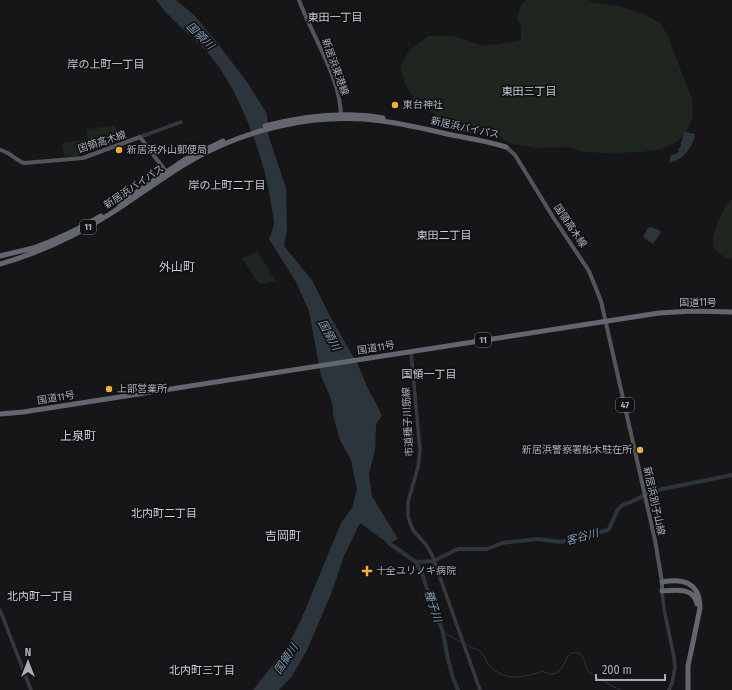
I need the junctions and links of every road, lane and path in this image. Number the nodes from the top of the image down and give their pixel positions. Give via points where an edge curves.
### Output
1 (299, 0) edge
2 (341, 119) junction
3 (182, 122) dead end
4 (140, 137) junction
5 (506, 147) joint
6 (0, 150) edge
7 (167, 173) junction
8 (0, 256) edge
9 (0, 264) edge
10 (732, 312) edge
11 (605, 322) junction
12 (411, 352) junction
13 (0, 414) edge
14 (662, 582) junction
15 (662, 591) junction
16 (0, 610) edge
17 (31, 690) edge
18 (480, 690) edge
19 (669, 690) edge
20 (687, 690) edge

1 - 2 main road, 新居浜東港線 via 339,97
2 - 5 highway, 新居浜バイパス / 11 via 354,115 382,118
2 - 7 highway, 新居浜バイパス / 11 via 306,118 236,137 209,147
3 - 4 street
4 - 6 main road, 国領高木線 via 90,156 73,159 24,163
4 - 7 main road, 国領高木線
5 - 11 main road, 国領高木線 via 515,155 589,271 601,301
7 - 8 highway, 新居浜バイパス / 11 via 76,230 34,248
7 - 9 highway, 新居浜バイパス / 11 via 110,214 77,233 28,255
10 - 11 highway, 国道11号 / 11 via 674,312
11 - 12 highway, 国道11号 / 11
11 - 14 main road, 新居浜別子山線 / 47 via 646,498
12 - 13 highway, 国道11号 / 11
12 - 18 street, 市道種子川筋線 via 420,450 408,502 408,517 413,530 432,555
14 - 15 main road, 新居浜別子山線 / 47
14 - 20 highway via 684,581 694,588 700,601 688,666
15 - 19 street via 675,668
15 - 20 highway via 685,590 693,595 697,603 687,658
16 - 17 street

